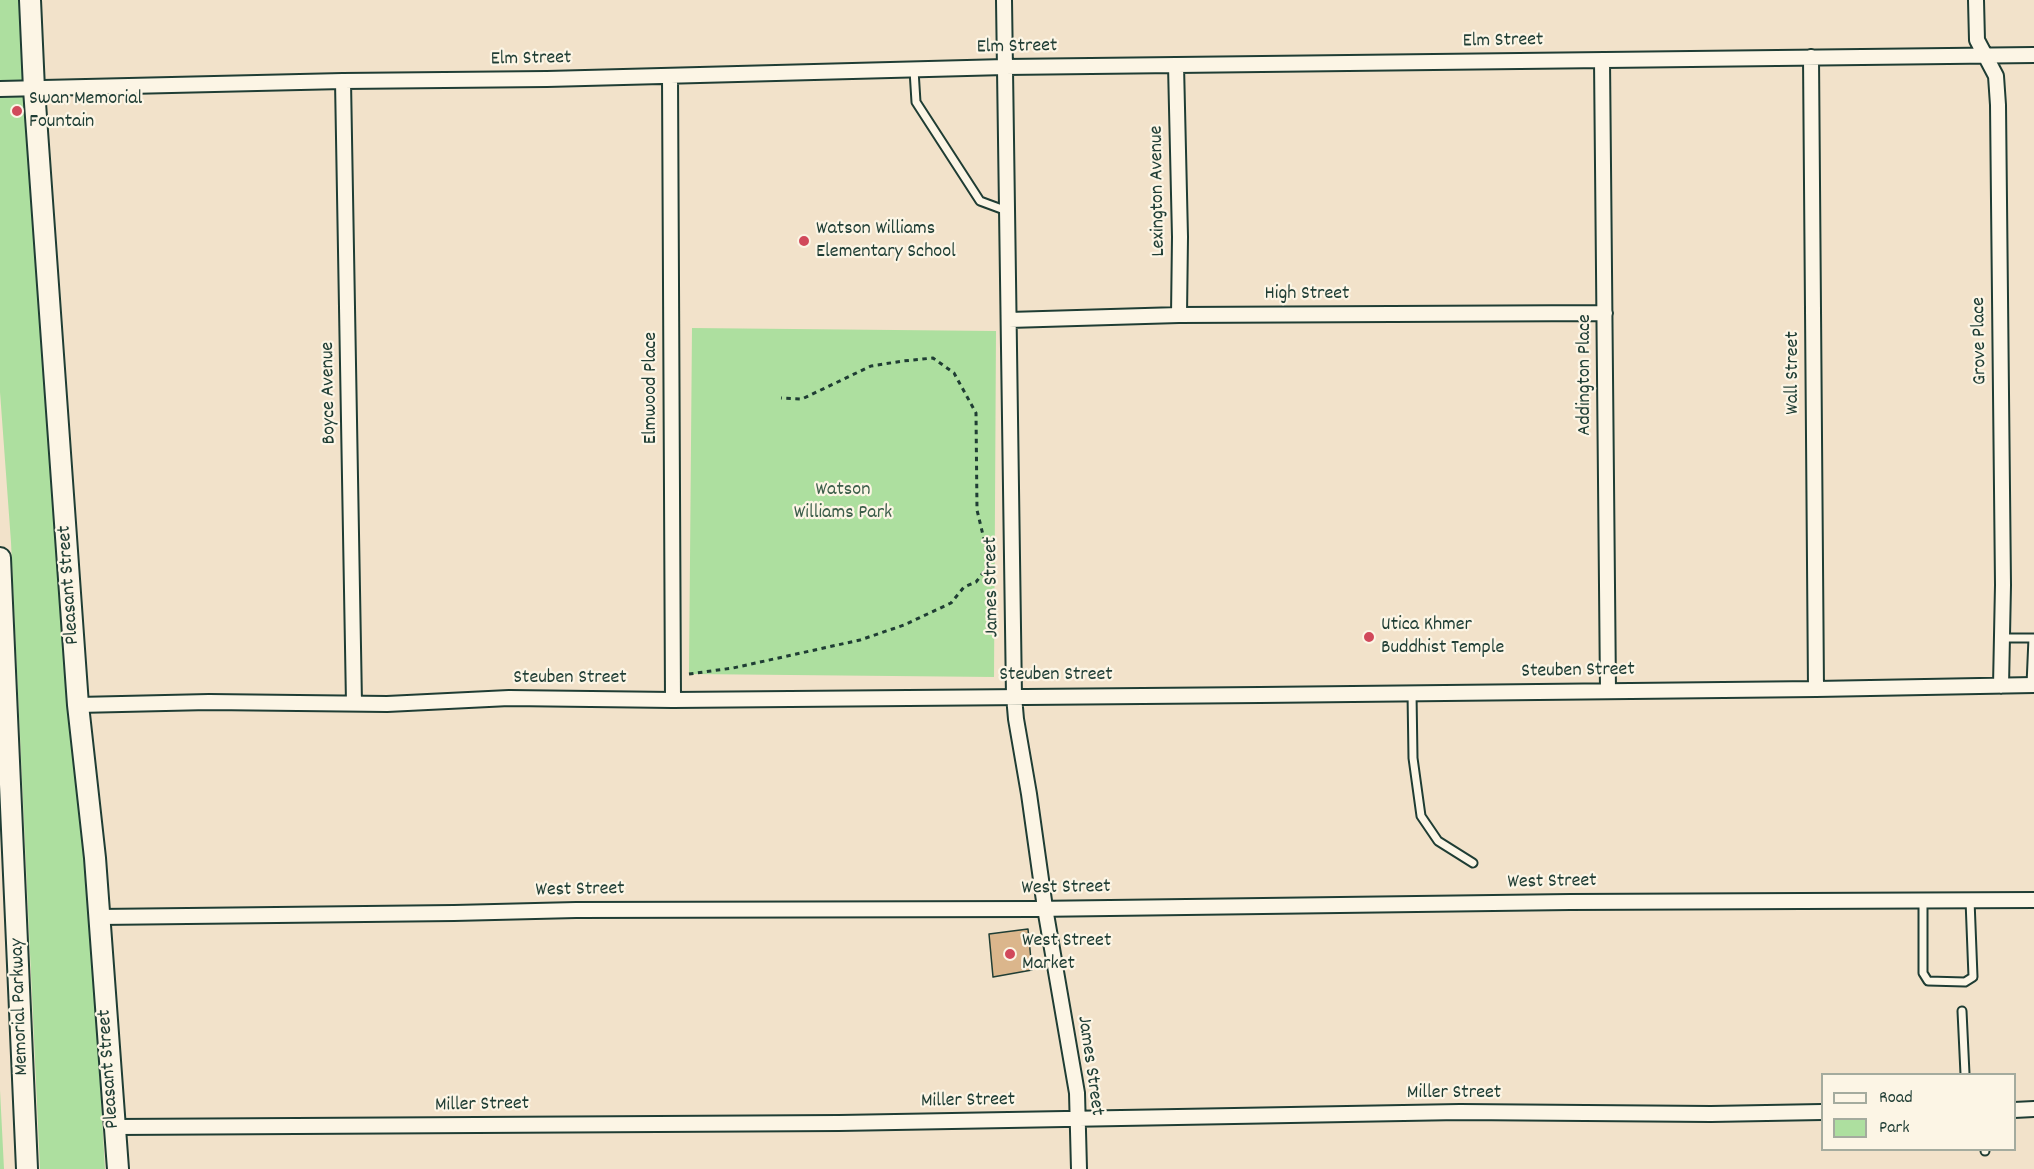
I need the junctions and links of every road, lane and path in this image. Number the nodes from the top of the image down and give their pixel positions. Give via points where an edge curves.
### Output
1 (30, 0) edge
2 (1004, 0) edge
3 (1976, 0) edge
4 (2034, 55) edge
5 (1986, 56) junction
6 (1811, 57) junction
7 (1602, 60) junction
8 (1176, 65) junction
9 (1005, 67) junction
10 (914, 70) junction
11 (670, 76) junction
12 (343, 81) junction
13 (0, 89) edge
14 (34, 89) junction
15 (1007, 211) junction
16 (1605, 313) junction
17 (1179, 315) junction
18 (1009, 320) junction
19 (781, 398) dead end
20 (0, 558) edge
21 (2002, 638) junction
22 (689, 674) dead end
23 (2033, 685) edge
24 (2001, 686) junction
25 (1816, 689) junction
26 (1608, 691) junction
27 (1412, 693) junction
28 (1014, 696) junction
29 (673, 700) junction
30 (354, 703) junction
31 (78, 705) junction
32 (1473, 863) dead end
33 (1970, 900) junction
34 (2034, 900) edge
35 (1923, 901) junction
36 (1045, 908) junction
37 (99, 916) junction
38 (1962, 1011) dead end
39 (1965, 1073) edge
40 (2034, 1109) edge
41 (2016, 1110) edge
42 (1821, 1112) edge
43 (1078, 1120) junction
44 (114, 1127) junction
45 (27, 1169) edge
46 (118, 1169) edge
47 (1079, 1169) edge

1 - 14 street, Pleasant Street
2 - 9 street, James Street
3 - 5 street, Grove Place via 1977,40
4 - 5 street, Elm Street
5 - 6 street, Elm Street
5 - 21 street, Grove Place via 1996,76 1998,105
6 - 7 street, Elm Street
6 - 25 street, Wall Street
7 - 8 street, Elm Street
7 - 16 street, Addington Place
8 - 9 street, Elm Street
8 - 17 street, Lexington Avenue
9 - 10 street, Elm Street
9 - 15 street, James Street
10 - 11 street, Elm Street
10 - 15 lane via 916,102 980,201
11 - 12 street, Elm Street
11 - 29 street, Elmwood Place
12 - 14 street, Elm Street
12 - 30 street, Boyce Avenue
13 - 14 street, Elm Street
14 - 31 street, Pleasant Street
15 - 18 street, James Street
16 - 17 street, High Street
16 - 26 street, Addington Place
17 - 18 street, High Street
18 - 28 street, James Street
19 - 22 path via 802,399 871,366 903,361 933,358 954,373 976,413 977,510 988,556 986,569 951,603 904,625 848,642
20 - 45 street, Memorial Parkway
21 - 23 lane via 2033,638
21 - 24 street, Grove Place
23 - 24 street, Steuben Street
24 - 25 street, Steuben Street
25 - 26 street, Steuben Street
26 - 27 street, Steuben Street
27 - 28 street, Steuben Street
27 - 32 lane via 1413,758 1421,816 1438,841
28 - 29 street, Steuben Street
28 - 36 street, James Street
29 - 30 street, Steuben Street via 509,698
30 - 31 street, Steuben Street
31 - 37 street, Pleasant Street
33 - 34 street, West Street
33 - 35 street, West Street
33 - 35 lane via 1972,977 1965,981 1928,981 1923,973
35 - 36 street, West Street
36 - 37 street, West Street
36 - 43 street, James Street via 1077,1093
37 - 44 street, Pleasant Street
38 - 39 lane
40 - 41 street
42 - 43 street, Miller Street
43 - 44 street, Miller Street
43 - 47 street, James Street
44 - 46 street, Pleasant Street

